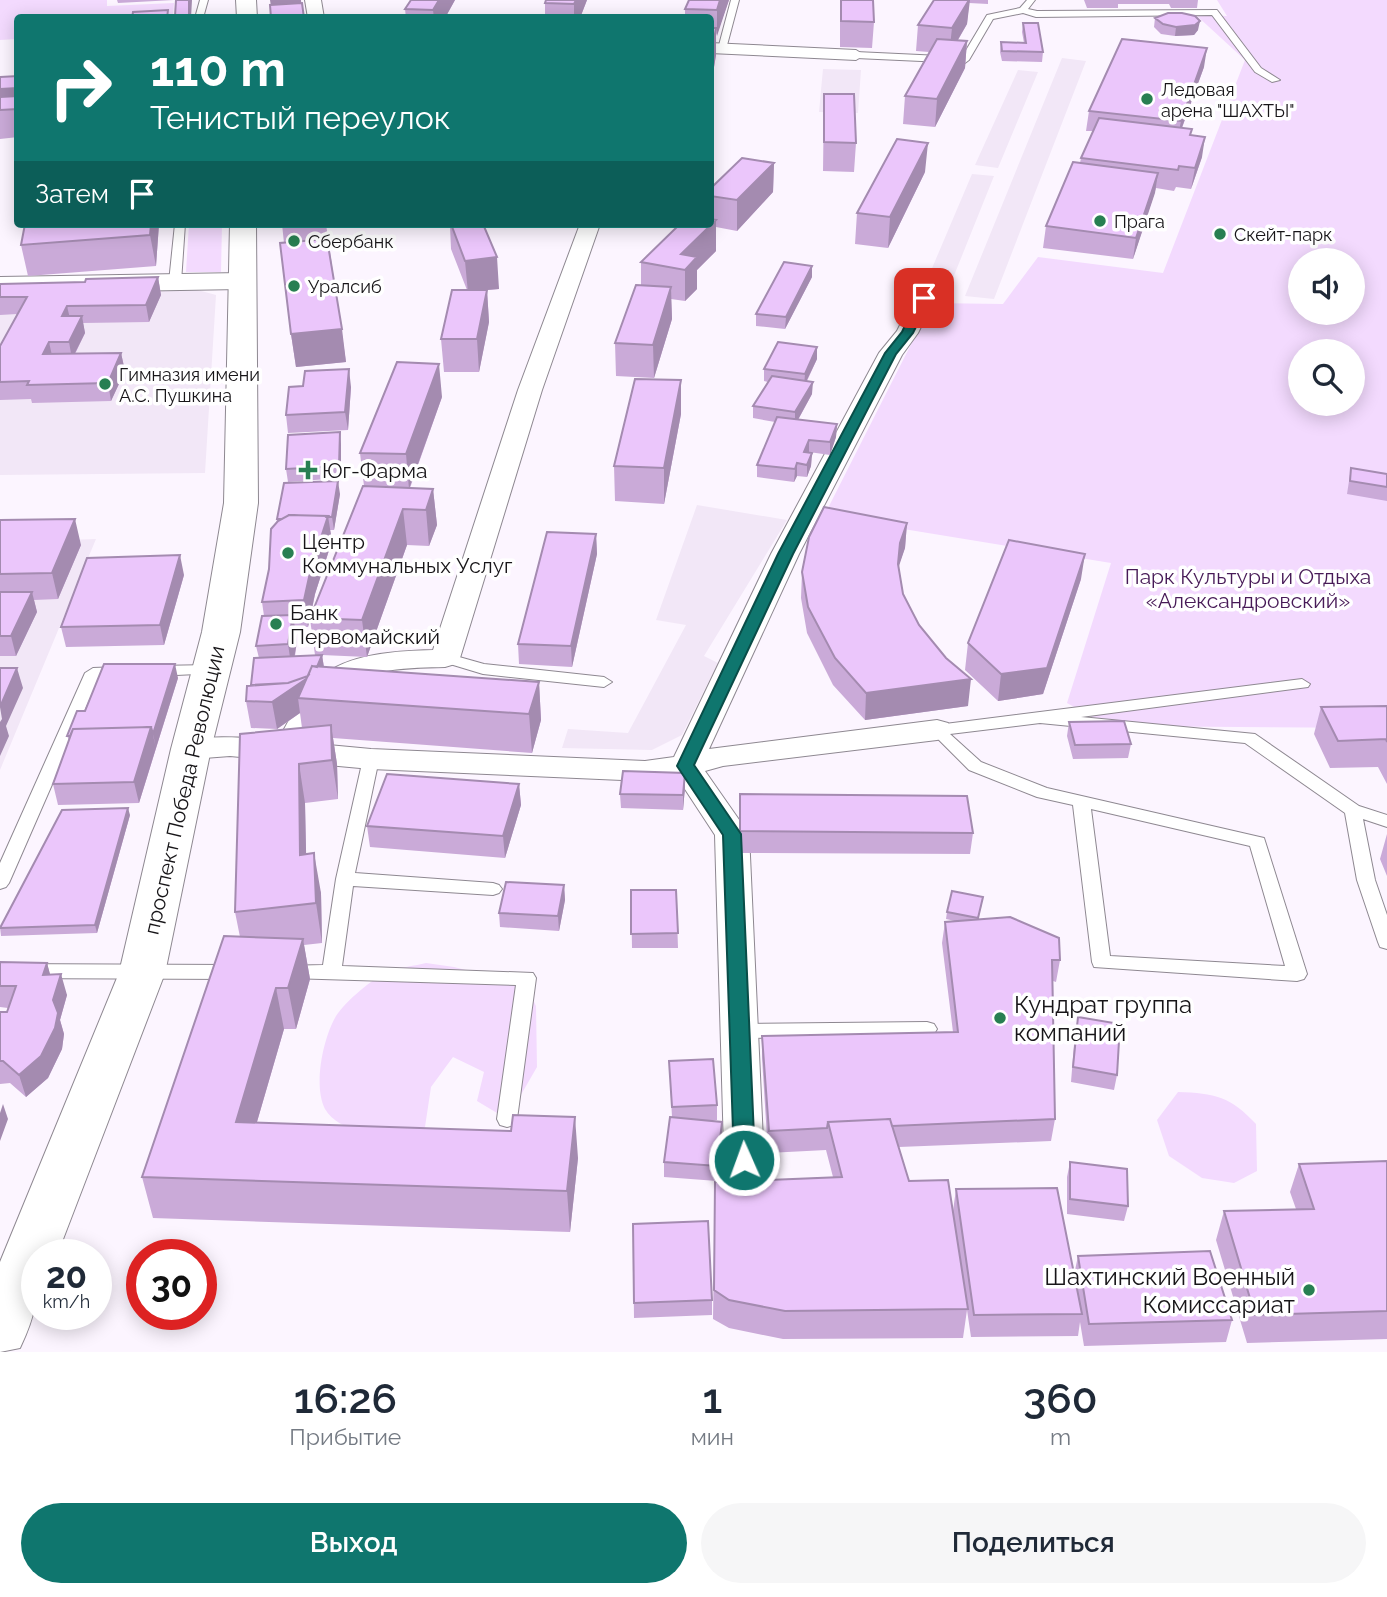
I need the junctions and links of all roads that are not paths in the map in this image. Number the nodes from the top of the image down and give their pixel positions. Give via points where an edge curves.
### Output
1 (736, 0) edge
2 (1031, 0) edge
3 (1206, 0) edge
4 (1023, 10) junction
5 (1214, 12) junction
6 (716, 48) edge
7 (856, 55) joint
8 (1275, 80) dead end
9 (180, 228) edge
10 (243, 228) edge
11 (589, 228) edge
12 (241, 281) junction
13 (175, 282) junction
14 (0, 285) edge
15 (924, 298) dead end
16 (444, 658) junction
17 (211, 670) junction
18 (604, 682) dead end
19 (1302, 684) dead end
20 (1045, 719) junction
21 (937, 730) junction
22 (191, 749) junction
23 (287, 751) junction
24 (371, 758) junction
25 (685, 766) junction
26 (1081, 802) junction
27 (1353, 810) junction
28 (1387, 821) edge
29 (345, 879) junction
30 (0, 883) edge
31 (493, 889) dead end
32 (1387, 942) edge
33 (0, 971) edge
34 (248, 971) edge
35 (273, 971) edge
36 (332, 971) junction
37 (142, 973) junction
38 (927, 1029) dead end
39 (740, 1031) junction
40 (507, 1119) dead end
41 (745, 1185) edge
42 (0, 1331) edge

1 - 6 lane
2 - 4 lane
3 - 5 lane
4 - 5 lane via 1036,14
4 - 7 lane via 990,17 965,60
5 - 8 lane via 1258,71
6 - 7 street
9 - 13 lane
10 - 12 main road, проспект Победа Революции
11 - 16 street via 530,390
12 - 13 main road
12 - 17 main road, проспект Победа Революции via 241,503
13 - 14 main road
15 - 25 street via 785,554
16 - 18 lane via 483,668
16 - 23 street via 379,664 337,680 324,692
17 - 22 main road, проспект Победа Революции
17 - 30 lane via 93,673
19 - 20 lane
20 - 21 lane
20 - 27 lane via 1249,738
21 - 25 street via 722,756
21 - 26 lane via 975,766 1043,793
22 - 23 street via 230,746
22 - 37 main road, проспект Победа Революции
23 - 24 street
24 - 25 street via 645,771
24 - 29 lane
25 - 39 street via 732,834
26 - 26 lane via 1258,842 1297,974 1101,962
27 - 28 lane
27 - 32 lane via 1366,880
29 - 31 lane
29 - 36 lane
33 - 37 lane
34 - 37 lane
35 - 36 lane
36 - 40 lane via 526,978
37 - 42 main road, проспект Победа Революции
38 - 39 lane
39 - 41 street

